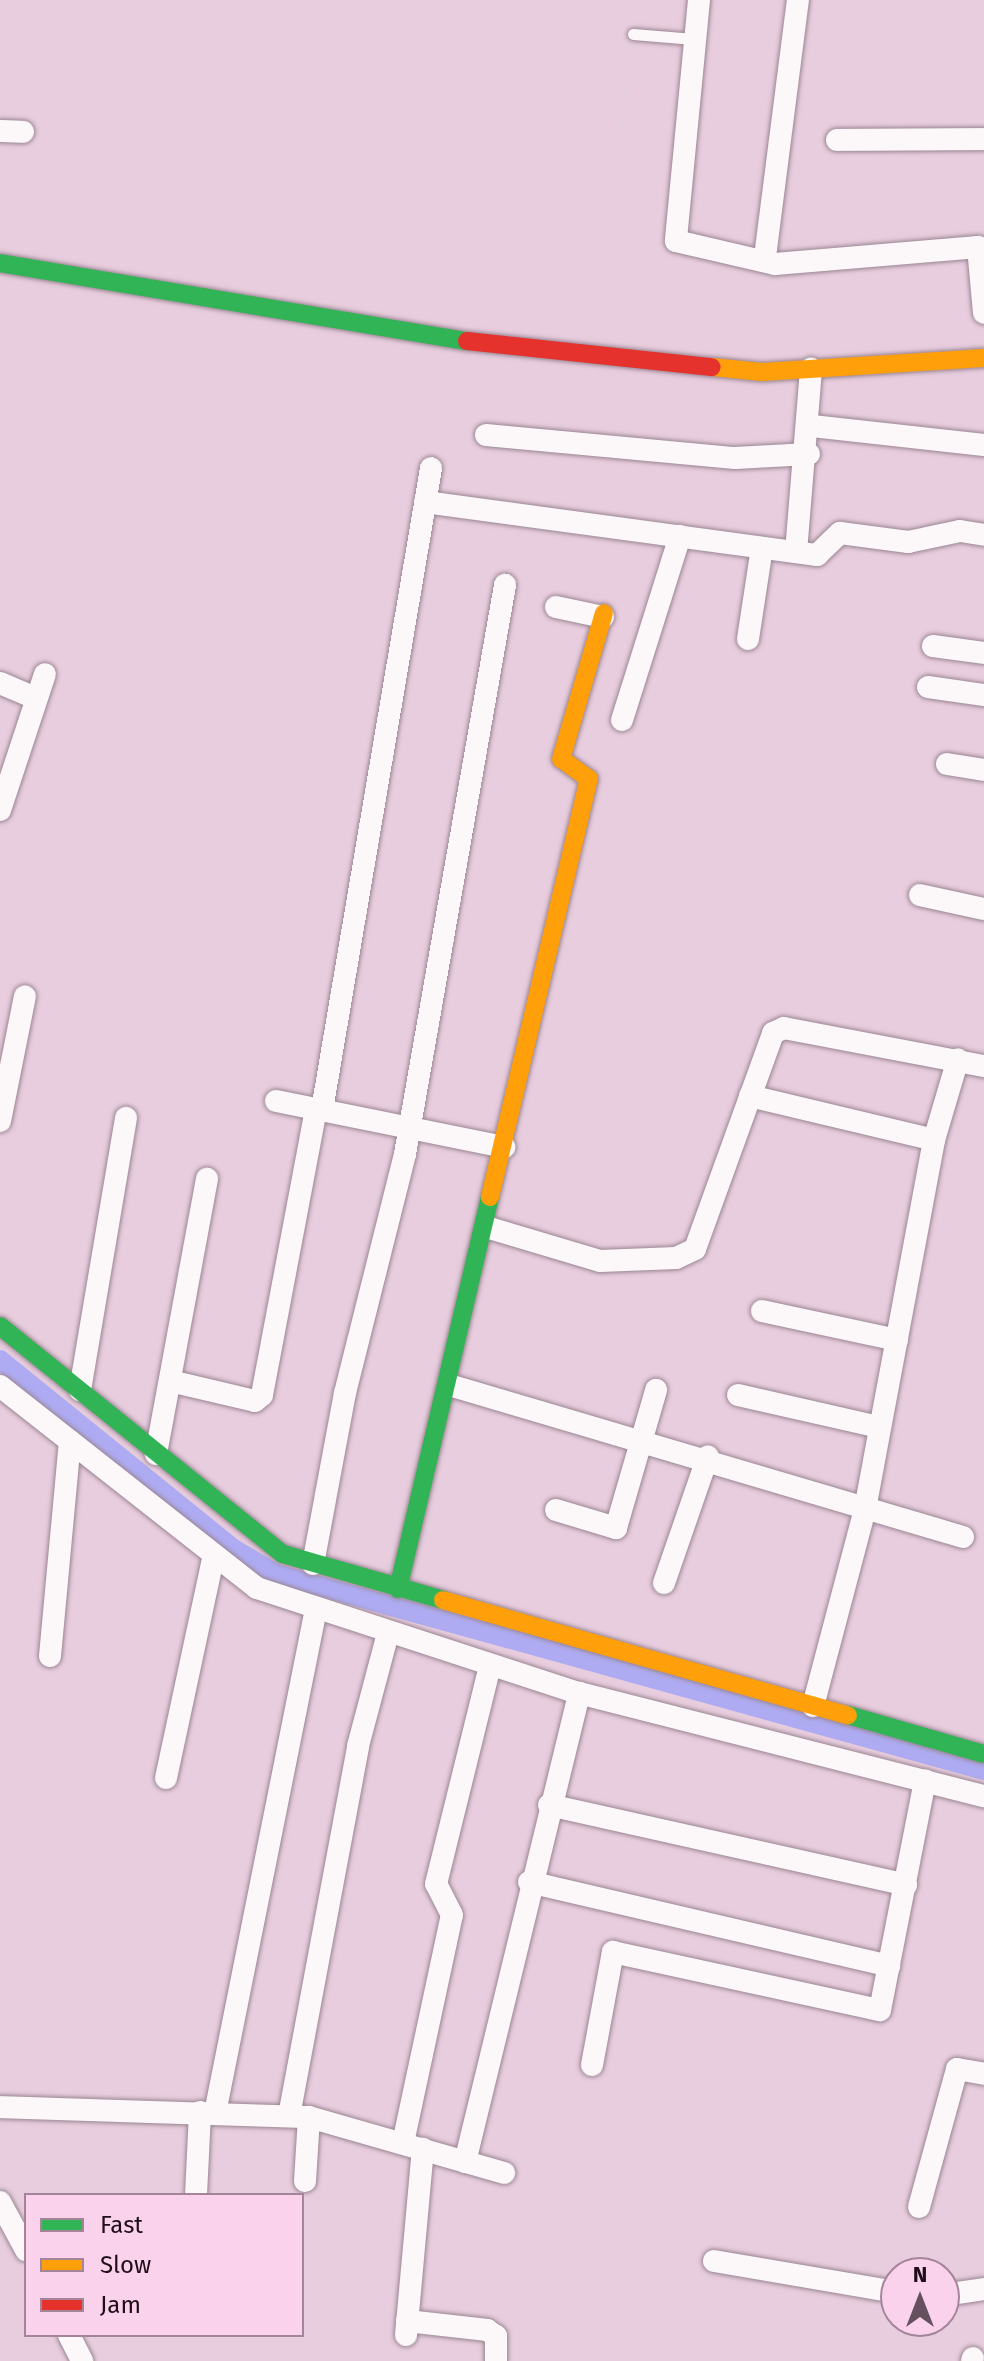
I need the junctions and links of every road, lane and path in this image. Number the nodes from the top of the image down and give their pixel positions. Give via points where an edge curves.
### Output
1 (637, 0) edge
2 (699, 0) edge
3 (798, 0) edge
4 (633, 34) junction
5 (694, 39) junction
6 (0, 131) edge
7 (23, 132) dead end
8 (984, 139) edge
9 (837, 140) dead end
10 (612, 206) dead end
11 (765, 257) junction
12 (0, 263) edge
13 (983, 299) edge
14 (984, 358) edge
15 (811, 369) junction
16 (812, 426) junction
17 (486, 435) dead end
18 (984, 445) edge
19 (809, 454) junction
20 (431, 468) dead end
21 (425, 502) junction
22 (984, 535) edge
23 (680, 536) junction
24 (762, 548) junction
25 (796, 552) junction
26 (505, 585) dead end
27 (556, 607) dead end
28 (603, 615) joint
29 (748, 639) dead end
30 (933, 646) dead end
31 (984, 653) edge
32 (45, 674) dead end
33 (0, 683) edge
34 (928, 687) dead end
35 (984, 695) edge
36 (35, 698) junction
37 (622, 720) dead end
38 (947, 764) dead end
39 (984, 770) edge
40 (0, 810) edge
41 (920, 895) dead end
42 (984, 909) edge
43 (25, 996) dead end
44 (958, 1059) junction
45 (984, 1066) edge
46 (750, 1096) junction
47 (276, 1101) dead end
48 (319, 1109) junction
49 (126, 1118) dead end
50 (0, 1121) edge
51 (410, 1127) junction
52 (934, 1140) junction
53 (504, 1147) junction
54 (207, 1179) dead end
55 (486, 1227) junction
56 (762, 1311) dead end
57 (0, 1326) edge
58 (897, 1340) junction
59 (170, 1381) junction
60 (449, 1385) junction
61 (0, 1389) edge
62 (80, 1390) junction
63 (656, 1390) dead end
64 (738, 1395) dead end
65 (879, 1427) junction
66 (644, 1439) junction
67 (70, 1441) junction
68 (156, 1454) junction
69 (708, 1456) junction
70 (865, 1509) junction
71 (556, 1510) dead end
72 (963, 1537) dead end
73 (213, 1558) junction
74 (313, 1564) junction
75 (664, 1583) dead end
76 (398, 1589) junction
77 (316, 1609) junction
78 (388, 1633) junction
79 (50, 1656) dead end
80 (490, 1666) junction
81 (579, 1693) junction
82 (813, 1706) junction
83 (984, 1754) edge
84 (166, 1778) dead end
85 (925, 1780) junction
86 (984, 1796) edge
87 (549, 1805) junction
88 (529, 1882) junction
89 (906, 1885) junction
90 (889, 1966) junction
91 (592, 2065) dead end
92 (982, 2067) edge
93 (4, 2112) edge
94 (207, 2112) junction
95 (299, 2116) junction
96 (413, 2146) junction
97 (465, 2162) junction
98 (504, 2173) dead end
99 (305, 2181) dead end
100 (196, 2193) edge
101 (0, 2202) edge
102 (919, 2207) dead end
103 (24, 2246) edge
104 (714, 2261) dead end
105 (880, 2289) edge
106 (984, 2289) edge
107 (960, 2293) edge
108 (70, 2337) edge
109 (82, 2361) edge
110 (496, 2361) edge

1 - 4 path
2 - 5 street
3 - 11 street
4 - 5 lane
4 - 10 path
5 - 11 street via 676,241
6 - 7 street
8 - 9 street
11 - 13 street via 775,264 978,247
12 - 15 street via 495,346 762,372
14 - 15 street
15 - 16 street
16 - 18 street
16 - 19 street
17 - 19 street via 735,458
19 - 25 street
20 - 21 street
21 - 23 street
21 - 48 street
22 - 25 street via 960,531 908,542 840,533 817,555
23 - 24 street
23 - 37 street
24 - 25 street
24 - 29 street
26 - 51 street
27 - 28 street
28 - 53 street via 561,759 589,779
30 - 31 street
32 - 36 street
33 - 36 street
34 - 35 street
36 - 40 street
38 - 39 street
41 - 42 street
43 - 50 street
44 - 45 street
44 - 46 street via 797,1025 773,1033
44 - 52 street
46 - 52 street
46 - 55 street via 695,1249 676,1258 600,1261
47 - 48 street
48 - 51 street
48 - 59 street via 262,1395 255,1401
49 - 62 street
51 - 53 street
51 - 74 street
52 - 58 street
53 - 55 street
54 - 59 street
55 - 60 street
56 - 58 street
57 - 62 street
58 - 65 street
59 - 68 street
60 - 66 street
60 - 76 street
61 - 67 street
62 - 68 street
63 - 66 street
64 - 65 street
65 - 70 street
66 - 69 street
66 - 71 street via 616,1528
67 - 73 street
67 - 79 street
68 - 74 street via 261,1539
69 - 70 street
69 - 75 street
70 - 72 street
70 - 82 street
73 - 77 street via 257,1588
73 - 84 street
74 - 76 street
76 - 82 street
77 - 78 street
77 - 94 street
78 - 80 street
78 - 95 street via 358,1746
80 - 81 street
80 - 96 street via 436,1884 452,1915
81 - 85 street
81 - 87 street
82 - 83 street
85 - 86 street
85 - 89 street
87 - 88 street
87 - 89 street
88 - 90 street
88 - 97 street
89 - 90 street
90 - 91 street via 880,2010 613,1952
92 - 102 street via 957,2069
93 - 94 street
94 - 95 street
94 - 100 street
95 - 96 street
95 - 99 street
96 - 97 street
96 - 110 street via 407,2328 487,2330 496,2336
97 - 98 street
101 - 103 street
104 - 105 street
106 - 107 street
108 - 109 street

